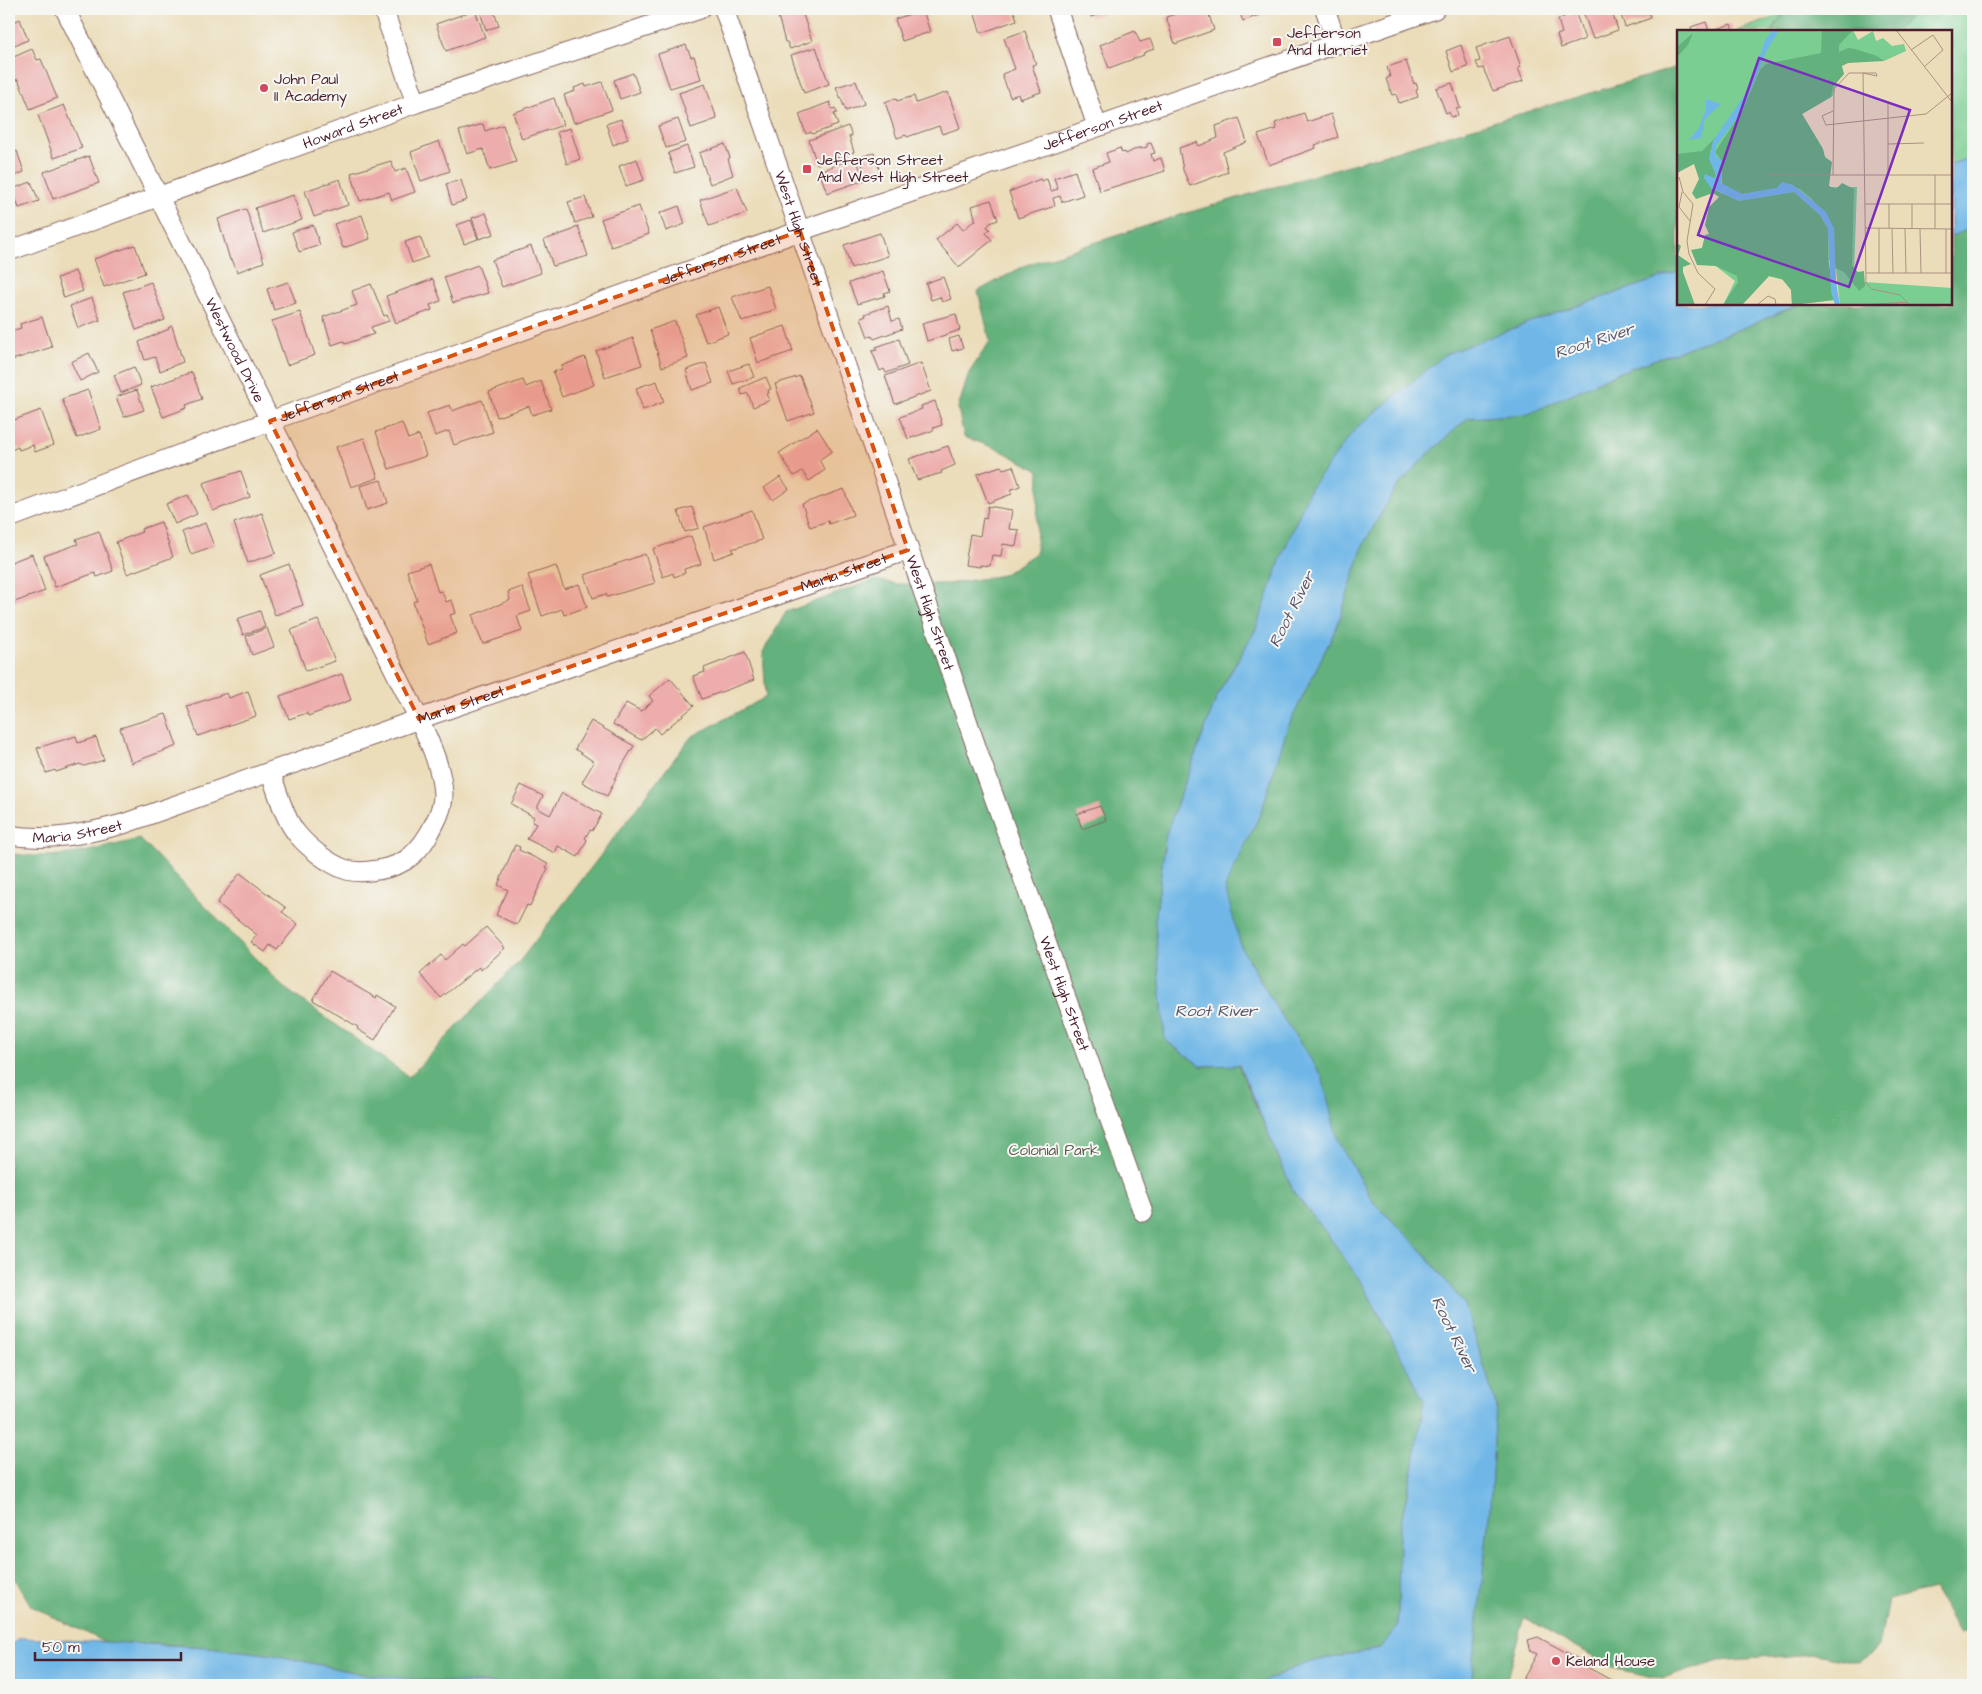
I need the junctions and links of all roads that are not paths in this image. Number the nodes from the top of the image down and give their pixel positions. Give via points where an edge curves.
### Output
1 (66, 9) edge
2 (383, 9) edge
3 (700, 9) edge
4 (724, 9) edge
5 (1057, 9) edge
6 (1325, 9) edge
7 (1435, 9) edge
8 (1337, 44) junction
9 (416, 103) junction
10 (1096, 126) junction
11 (159, 196) junction
12 (800, 231) junction
13 (9, 251) edge
14 (270, 421) junction
15 (9, 518) edge
16 (908, 550) junction
17 (419, 719) junction
18 (270, 772) junction
19 (9, 835) edge
20 (1143, 1212) dead end

1 - 11 street, Westwood Drive
2 - 9 street
3 - 9 street, Howard Street
4 - 12 street, West High Street
5 - 10 street
6 - 8 street
7 - 8 street, Jefferson Street
8 - 10 street, Jefferson Street
9 - 11 street, Howard Street
10 - 12 street, Jefferson Street
11 - 13 street, Howard Street
11 - 14 street, Westwood Drive
12 - 14 street, Jefferson Street
12 - 16 street, West High Street
14 - 15 street, Jefferson Street
14 - 17 street, Westwood Drive
16 - 17 street, Maria Street
16 - 20 street, West High Street
17 - 18 street, Maria Street
17 - 18 street via 437,762 443,797 438,816 420,848 394,867 360,872 344,870 312,848 297,834
18 - 19 street, Maria Street via 123,824 88,833 54,838

